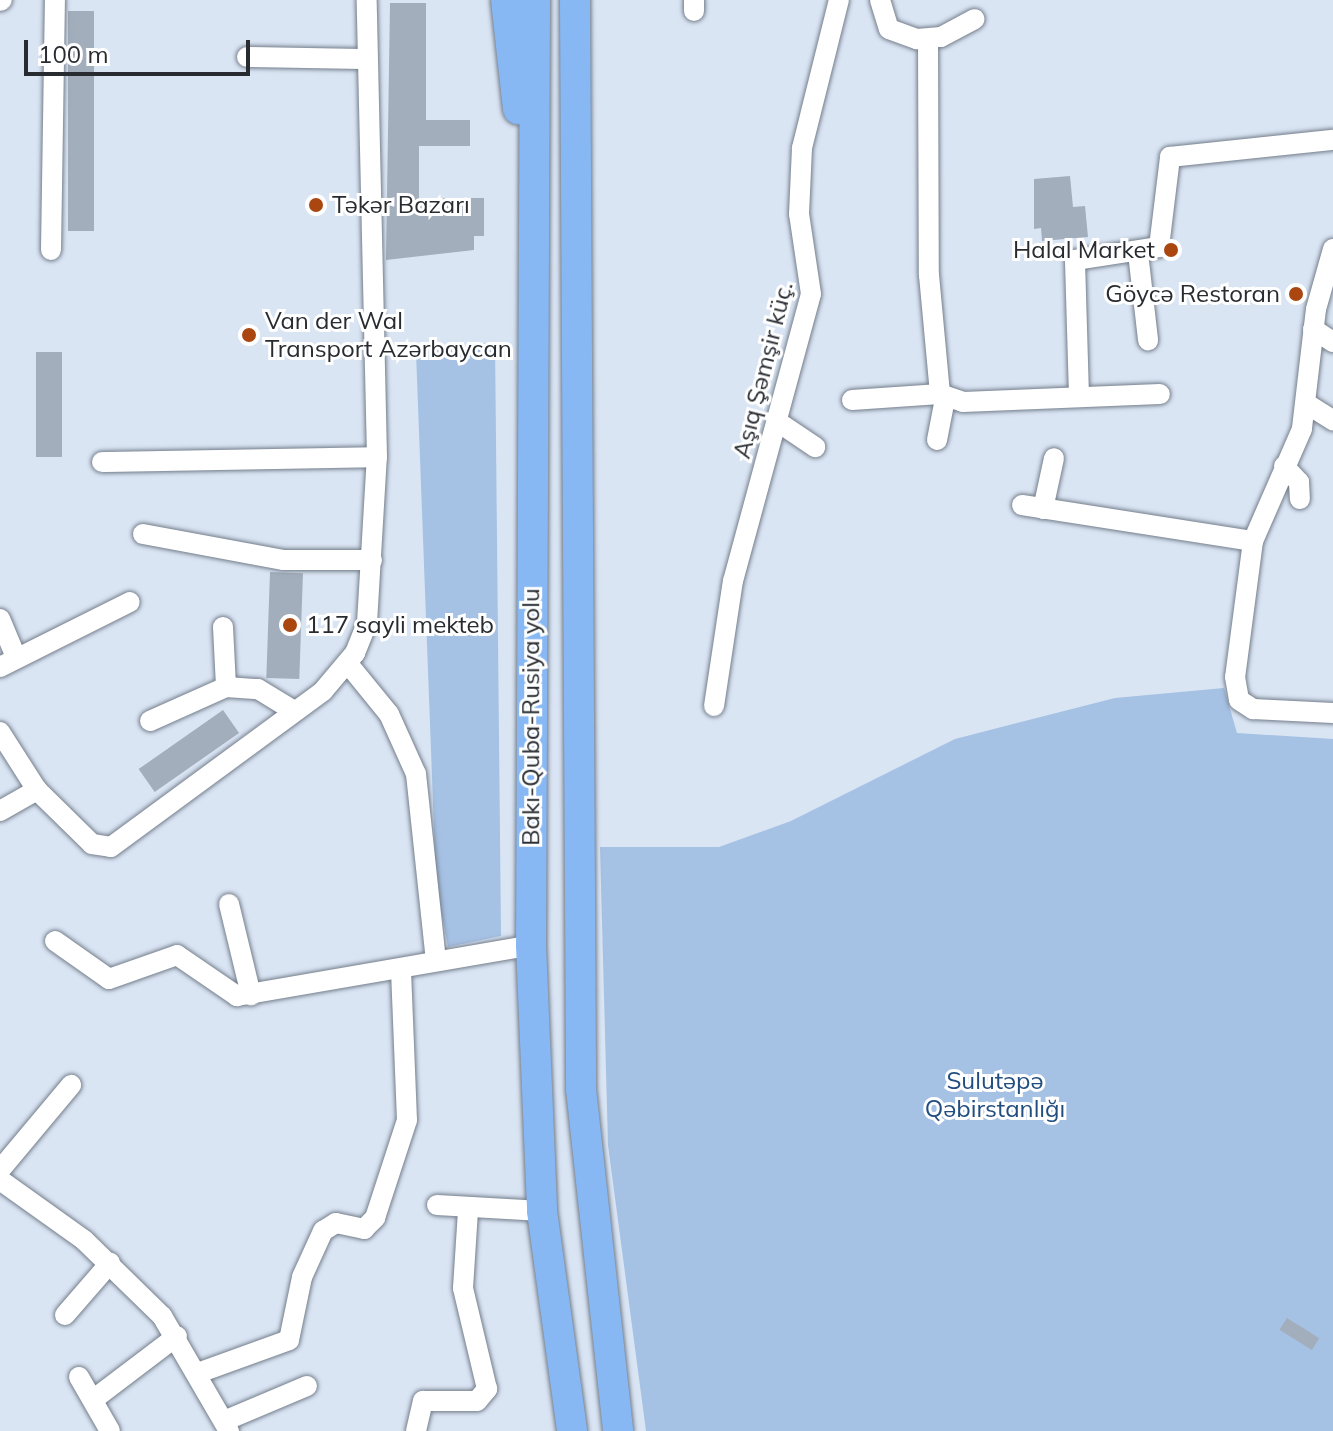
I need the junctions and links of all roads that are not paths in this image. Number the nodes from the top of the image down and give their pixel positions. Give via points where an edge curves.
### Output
1 (55, 0) edge
2 (367, 0) edge
3 (506, 0) edge
4 (535, 0) edge
5 (575, 0) edge
6 (588, 0) edge
7 (839, 0) edge
8 (880, 0) edge
9 (975, 19) dead end
10 (928, 40) junction
11 (247, 57) dead end
12 (366, 59) junction
13 (574, 80) junction
14 (1333, 140) edge
15 (534, 233) junction
16 (1333, 249) edge
17 (51, 250) dead end
18 (1138, 253) junction
19 (1313, 329) junction
20 (1148, 340) dead end
21 (1333, 342) edge
22 (1160, 394) dead end
23 (942, 396) junction
24 (1079, 396) junction
25 (852, 400) dead end
26 (1307, 404) junction
27 (1333, 420) edge
28 (778, 422) junction
29 (937, 440) dead end
30 (815, 447) dead end
31 (377, 457) junction
32 (1054, 458) dead end
33 (102, 462) dead end
34 (1284, 466) junction
35 (1300, 499) dead end
36 (1022, 505) dead end
37 (1043, 509) junction
38 (143, 534) dead end
39 (1253, 541) junction
40 (372, 560) junction
41 (130, 602) dead end
42 (0, 619) edge
43 (223, 627) dead end
44 (8, 662) edge
45 (349, 665) junction
46 (226, 687) junction
47 (714, 706) dead end
48 (294, 711) junction
49 (1333, 713) edge
50 (150, 721) dead end
51 (0, 732) edge
52 (37, 790) junction
53 (0, 811) edge
54 (229, 904) dead end
55 (55, 941) dead end
56 (531, 945) junction
57 (436, 960) junction
58 (401, 969) junction
59 (251, 995) junction
60 (71, 1085) dead end
61 (0, 1170) edge
62 (0, 1180) edge
63 (437, 1205) dead end
64 (468, 1211) junction
65 (542, 1211) junction
66 (110, 1263) junction
67 (65, 1315) dead end
68 (177, 1336) junction
69 (198, 1373) junction
70 (79, 1377) dead end
71 (307, 1386) dead end
72 (94, 1399) junction
73 (226, 1426) edge
74 (110, 1431) edge
75 (416, 1431) edge
76 (572, 1431) edge
77 (618, 1431) edge

1 - 17 street
2 - 12 street
3 - 15 highway
4 - 15 highway, Bakı-Quba-Rusiya yolu
5 - 13 highway, Bakı-Quba-Rusiya yolu
6 - 13 highway
7 - 28 street, Aşıq Şəmşir küç. via 805,125 799,214 813,277
8 - 10 street via 889,29
9 - 10 street
10 - 23 street via 929,275
11 - 12 street
12 - 31 street
13 - 77 highway, Bakı-Quba-Rusiya yolu via 581,1089
14 - 18 street via 1170,157 1163,172 1162,239 1155,251
15 - 56 highway, Bakı-Quba-Rusiya yolu
16 - 19 street
18 - 20 street
18 - 24 street via 1075,260
19 - 21 street
19 - 26 street
22 - 24 street
23 - 24 street
23 - 25 street
23 - 29 street
26 - 27 street
26 - 34 street
28 - 30 street
28 - 47 street, Aşıq Şəmşir küç. via 733,581
31 - 33 street
31 - 40 street
32 - 37 street
34 - 35 street via 1299,482
34 - 39 street
36 - 37 street
37 - 39 street
38 - 40 street via 283,560
39 - 49 street via 1235,677 1239,700 1253,709
40 - 45 street via 367,623
41 - 44 street
42 - 44 street
43 - 46 street
45 - 48 street
45 - 57 street via 389,714 416,774
46 - 48 street via 258,689
46 - 50 street
48 - 52 street via 111,847 92,844
51 - 52 street
52 - 53 street
54 - 59 street
55 - 59 street via 101,977 177,955 220,991
56 - 57 street
56 - 65 highway, Bakı-Quba-Rusiya yolu
57 - 58 street
58 - 59 street
58 - 69 street via 407,1120 375,1218 364,1229 336,1223 323,1231 302,1277 289,1340
60 - 61 street
62 - 66 street
63 - 64 street
64 - 65 street
64 - 75 street via 463,1288 487,1389 477,1401 423,1401
65 - 76 highway, Bakı-Quba-Rusiya yolu
66 - 67 street
66 - 68 street
68 - 69 street
68 - 72 street
69 - 73 street
70 - 72 street
71 - 73 street
72 - 74 street

